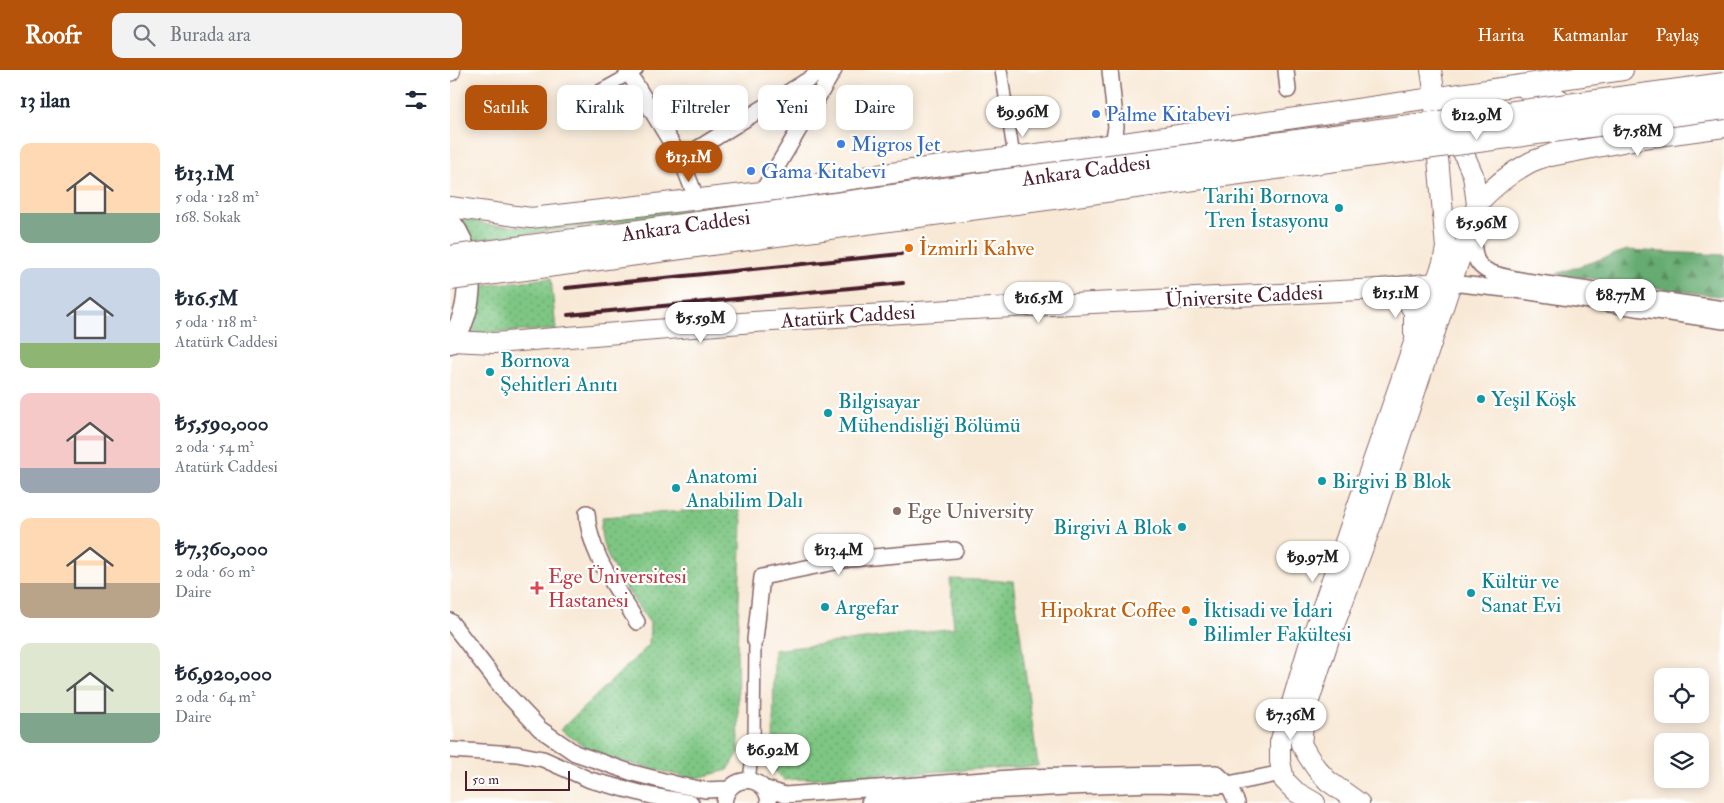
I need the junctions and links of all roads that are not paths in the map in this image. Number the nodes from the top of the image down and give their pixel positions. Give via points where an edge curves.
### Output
1 (824, 70) edge
2 (834, 70) edge
3 (1001, 70) edge
4 (1110, 70) edge
5 (1286, 70) edge
6 (1431, 70) edge
7 (1623, 70) edge
8 (631, 71) edge
9 (609, 85) edge
10 (1724, 85) edge
11 (1512, 87) junction
12 (1288, 90) dead end
13 (1435, 97) junction
14 (1724, 107) edge
15 (1724, 127) edge
16 (1643, 138) junction
17 (1113, 144) junction
18 (1014, 157) junction
19 (1547, 157) junction
20 (681, 159) junction
21 (762, 192) junction
22 (697, 200) junction
23 (1477, 204) junction
24 (450, 207) edge
25 (450, 223) edge
26 (1471, 227) junction
27 (450, 258) edge
28 (450, 278) edge
29 (1443, 283) junction
30 (1392, 289) junction
31 (1126, 302) joint
32 (1724, 308) edge
33 (1724, 321) edge
34 (1414, 340) junction
35 (450, 342) edge
36 (587, 513) dead end
37 (955, 550) dead end
38 (450, 621) edge
39 (637, 622) dead end
40 (756, 640) joint
41 (450, 750) edge
42 (1312, 762) junction
43 (1283, 773) junction
44 (749, 780) junction
45 (1228, 784) junction
46 (764, 788) junction
47 (726, 796) edge
48 (1029, 796) edge
49 (691, 803) edge
50 (769, 803) edge
51 (868, 803) edge
52 (1237, 803) edge
53 (1315, 803) edge
54 (1359, 803) edge

1 - 20 street
2 - 21 street
3 - 18 street
4 - 17 street via 1116,127
5 - 12 street
6 - 13 main road
7 - 11 main road, Ankara Caddesi
7 - 16 main road via 1599,90 1599,116 1611,134 1622,138
8 - 9 street
8 - 20 street
10 - 27 highway, Ankara Caddesi, bridge
11 - 13 main road, Ankara Caddesi
11 - 19 main road via 1541,90 1557,97 1571,112 1568,139 1561,149
13 - 17 main road, Ankara Caddesi
13 - 23 main road via 1445,109 1473,175
13 - 29 main road via 1446,248
14 - 28 highway, Ankara Caddesi, bridge
15 - 16 main road
16 - 19 main road
17 - 18 main road, Ankara Caddesi
18 - 21 main road, Ankara Caddesi
19 - 23 main road via 1530,162
20 - 22 street
21 - 22 main road, Ankara Caddesi
22 - 24 main road, Ankara Caddesi via 531,218
23 - 26 main road
25 - 35 main road via 465,255 468,302 463,322
26 - 29 main road
26 - 32 street via 1476,258 1484,269 1492,273 1525,281
29 - 30 main road, Üniversite Caddesi
29 - 33 street via 1523,291
29 - 34 main road
29 - 42 main road via 1369,530 1304,716 1301,744
30 - 31 main road, Üniversite Caddesi
30 - 34 main road via 1407,300 1414,312
31 - 35 main road, Atatürk Caddesi via 961,309 494,343
34 - 43 main road via 1308,648 1280,743
36 - 39 street via 596,554
37 - 40 street via 850,559 762,577
38 - 47 street via 505,692 540,729 575,753 633,773
40 - 44 street via 754,740
41 - 49 street via 543,758 590,780
42 - 43 main road
42 - 54 main road via 1328,781
43 - 45 street
43 - 53 main road via 1296,792
44 - 46 street
44 - 47 street via 739,781
45 - 46 street via 1216,773 1023,777 785,796
45 - 48 street via 1153,784
45 - 52 street
46 - 50 street
48 - 51 street via 970,792

